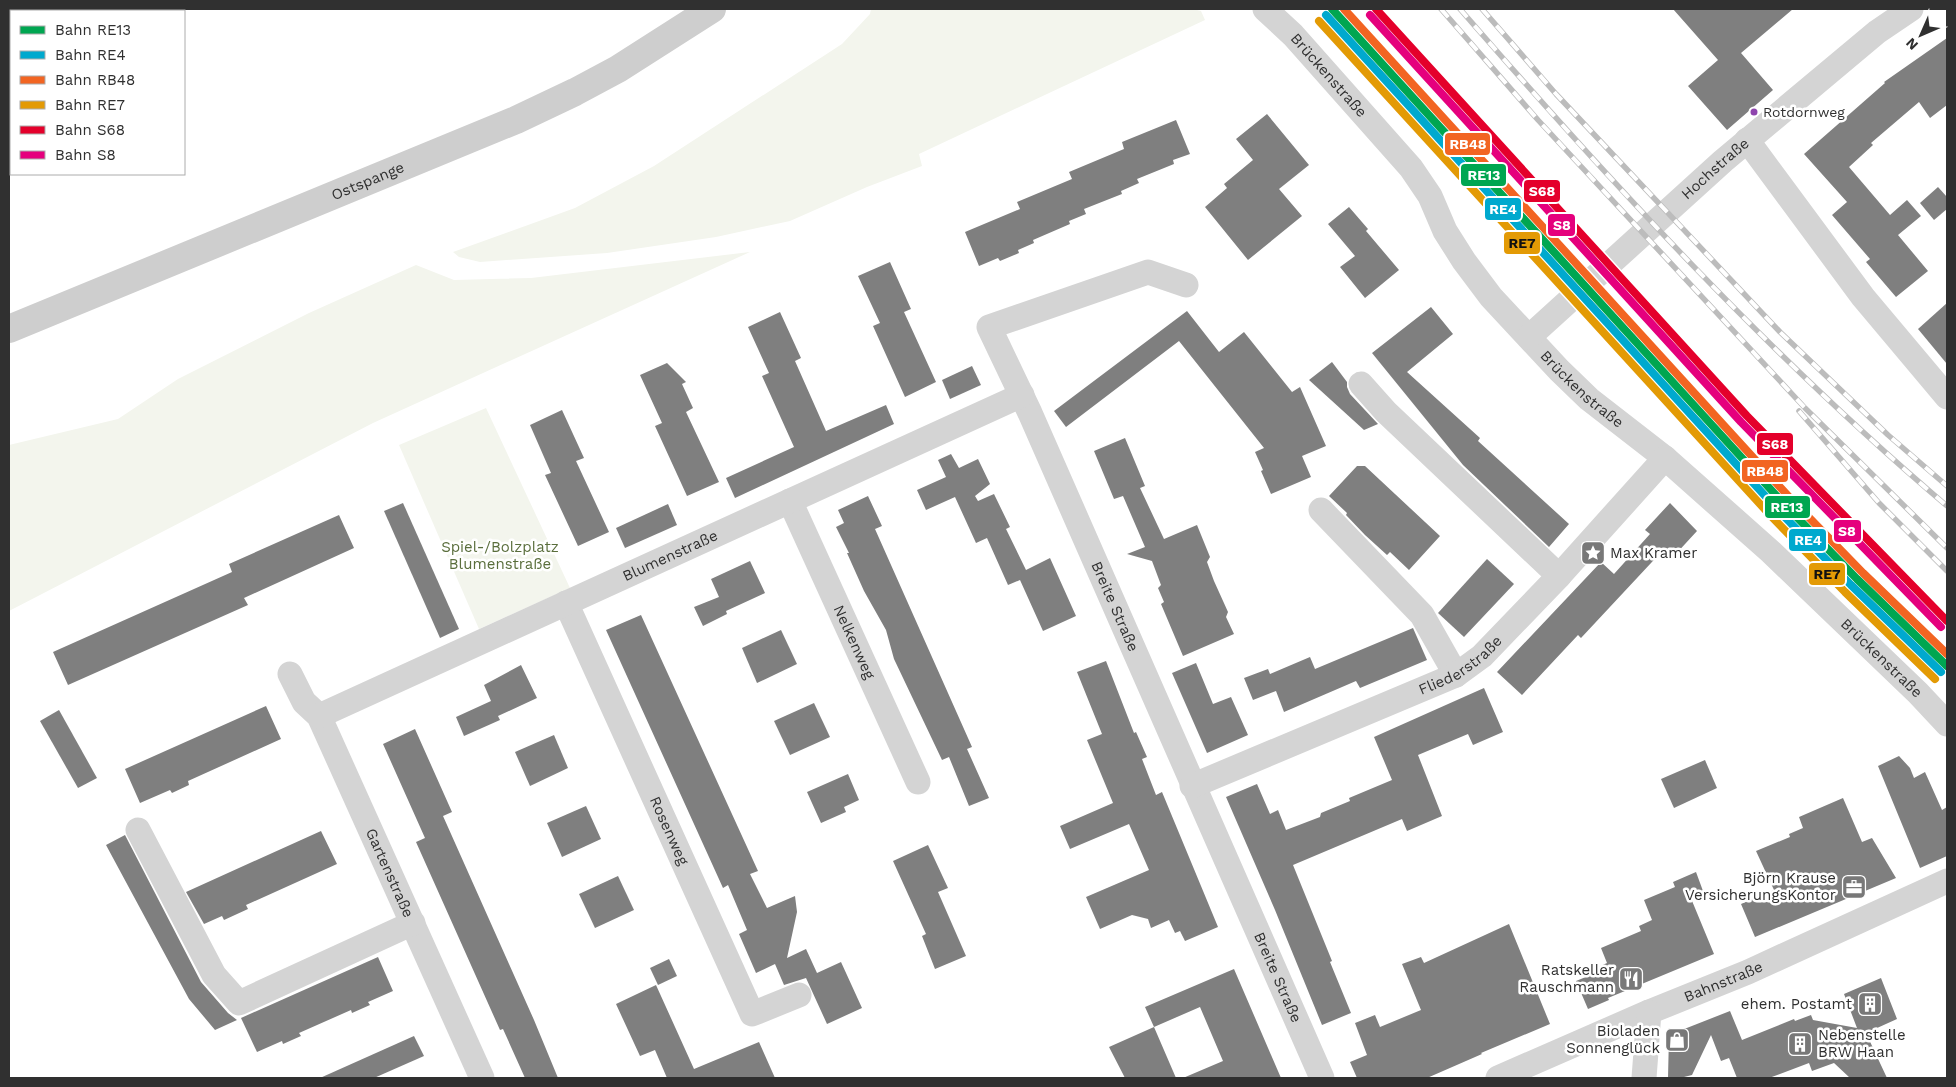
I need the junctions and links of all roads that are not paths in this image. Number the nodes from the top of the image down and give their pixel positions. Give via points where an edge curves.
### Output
1 (712, 9) edge
2 (1265, 9) edge
3 (1911, 9) edge
4 (1747, 140) junction
5 (1186, 285) dead end
6 (9, 329) edge
7 (1528, 337) junction
8 (1361, 384) dead end
9 (1022, 396) junction
10 (1947, 397) edge
11 (1665, 458) junction
12 (790, 501) junction
13 (1321, 510) dead end
14 (1559, 576) junction
15 (566, 603) junction
16 (290, 674) dead end
17 (1456, 675) junction
18 (319, 716) junction
19 (1947, 724) edge
20 (918, 782) dead end
21 (1192, 786) junction
22 (138, 830) dead end
23 (1947, 881) edge
24 (413, 923) junction
25 (799, 995) dead end
26 (1649, 1012) junction
27 (482, 1078) edge
28 (1322, 1078) edge
29 (1498, 1078) edge
30 (1644, 1078) edge

1 - 6 main road, Ostspange via 618,69 516,120
2 - 7 street, Brückenstraße via 1293,35 1411,168 1430,196 1445,231 1464,261
3 - 4 street, Hochstraße via 1877,32
4 - 7 street, Hochstraße
4 - 10 street via 1863,297
5 - 9 street, Breite Straße via 1148,272 989,327
7 - 11 street, Brückenstraße via 1589,399
8 - 14 street via 1386,412
9 - 12 street, Blumenstraße
9 - 21 street, Breite Straße
11 - 14 street, Fliederstraße
11 - 19 street, Brückenstraße via 1784,564
12 - 15 street, Blumenstraße
12 - 20 street, Nelkenweg
13 - 17 street via 1422,615
14 - 17 street, Fliederstraße via 1482,656
15 - 18 street, Blumenstraße
15 - 25 street, Rosenweg via 752,1014
16 - 18 street, Gartenstraße via 304,702
17 - 21 street, Fliederstraße
18 - 24 street, Gartenstraße
21 - 28 street, Breite Straße
22 - 24 street via 214,975 239,1003
23 - 26 street, Bahnstraße via 1748,972
24 - 27 street, Gartenstraße
26 - 29 street, Bahnstraße
26 - 30 street

